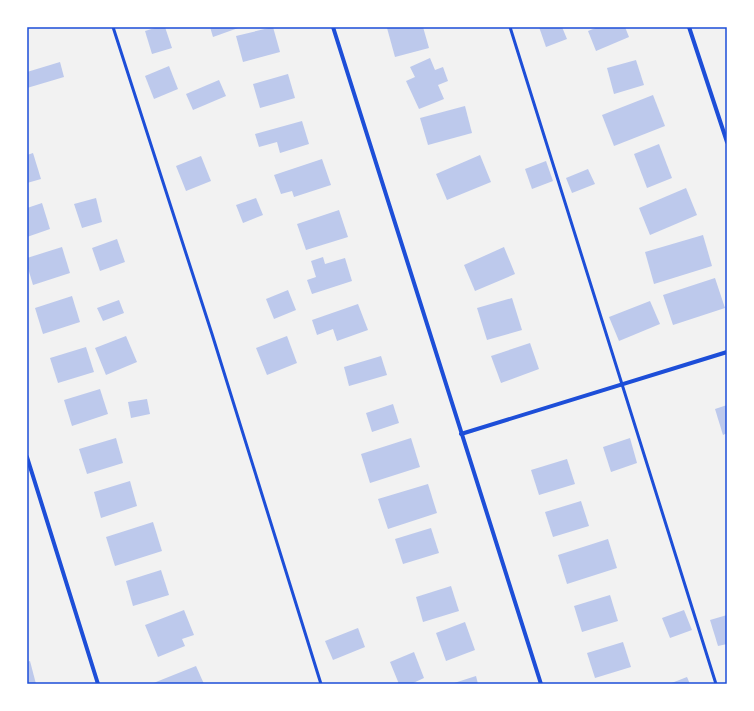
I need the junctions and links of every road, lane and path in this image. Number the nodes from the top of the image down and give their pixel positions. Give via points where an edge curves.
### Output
1 (113, 27) edge
2 (333, 27) edge
3 (510, 27) edge
4 (689, 27) edge
5 (727, 142) edge
6 (727, 352) edge
7 (622, 384) junction
8 (461, 434) junction
9 (27, 457) edge
10 (98, 684) edge
11 (321, 684) edge
12 (541, 684) edge
13 (716, 684) edge

1 - 11 lane
2 - 8 street
3 - 7 lane
4 - 5 street
6 - 7 street
7 - 8 street
7 - 13 lane
8 - 12 street
9 - 10 street

